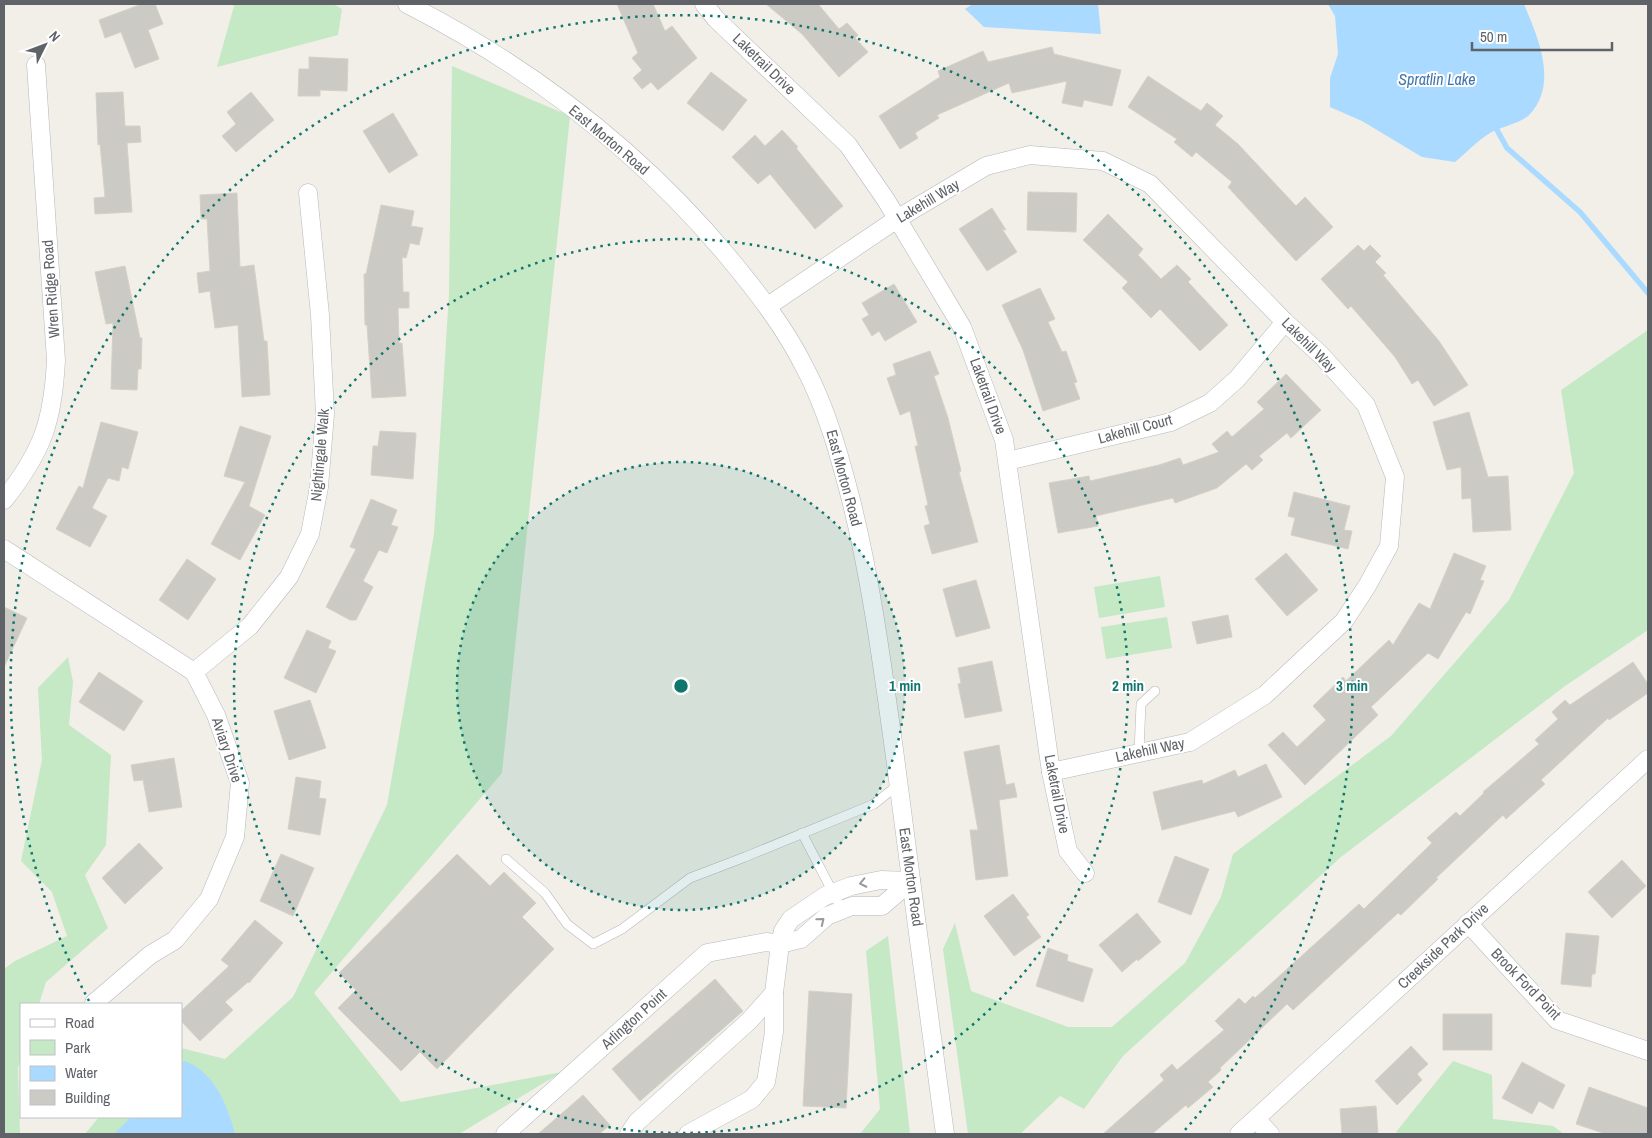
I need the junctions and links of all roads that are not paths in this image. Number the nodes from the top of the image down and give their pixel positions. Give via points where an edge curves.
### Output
1 (406, 4) edge
2 (704, 4) edge
3 (36, 64) dead end
4 (308, 193) dead end
5 (897, 219) junction
6 (768, 306) junction
7 (1285, 322) junction
8 (1008, 461) junction
9 (4, 500) edge
10 (4, 548) edge
11 (194, 672) junction
12 (1155, 691) dead end
13 (1140, 752) junction
14 (1648, 760) edge
15 (1051, 772) junction
16 (899, 785) junction
17 (802, 833) junction
18 (506, 859) dead end
19 (1085, 873) dead end
20 (911, 881) junction
21 (834, 892) junction
22 (842, 910) junction
23 (1468, 924) junction
24 (780, 944) junction
25 (774, 992) junction
26 (94, 1003) dead end
27 (1648, 1051) edge
28 (1256, 1119) junction
29 (505, 1134) edge
30 (629, 1134) edge
31 (688, 1134) edge
32 (945, 1134) edge
33 (1239, 1134) edge
34 (1270, 1134) edge

1 - 6 street, East Morton Road via 454,28 545,86 620,146 699,222
2 - 5 street, Laketrail Drive via 848,145
3 - 9 street, Wren Ridge Road via 56,360 54,393 47,427 34,457
4 - 11 street, Nightingale Walk via 320,315 325,414 319,487 310,534 289,577 250,626
5 - 6 street, Lakehill Way
5 - 7 street, Lakehill Way via 986,166 1030,155 1103,161 1150,184
5 - 8 street, Laketrail Drive via 962,327 1004,440
6 - 16 street, East Morton Road via 806,369 824,407 837,446 864,556
7 - 8 street, Lakehill Court via 1237,379 1210,403 1171,422
7 - 13 street, Lakehill Way via 1321,355 1366,405 1395,477 1389,546 1344,620 1264,696 1190,742
8 - 15 street, Laketrail Drive
10 - 11 street, Aviary Drive
11 - 26 street, Aviary Drive via 216,714 240,782 235,837 209,899 175,940 150,955
12 - 13 lane via 1141,704
13 - 15 street, Lakehill Way
14 - 23 street, Creekside Park Drive
15 - 19 street, Laketrail Drive via 1068,851
16 - 17 lane via 874,804
16 - 20 street, East Morton Road
17 - 18 lane via 690,878 622,929 593,944 567,924 545,893
17 - 21 lane
20 -> 21 street via 881,880
20 - 22 street, Arlington Point via 882,906 852,906
20 - 32 street, East Morton Road
21 - 22 lane
21 - 24 street via 791,919
24 -> 22 street, Arlington Point via 801,939 827,916
23 - 27 street, Brook Ford Point via 1557,1020
23 - 28 street, Creekside Park Drive
24 - 25 street
24 - 29 street, Arlington Point via 766,942 707,953
25 - 30 street via 750,1021 637,1122
25 - 31 street via 774,1032 766,1082 752,1099
28 - 33 street, Creekside Park Drive
28 - 34 street

